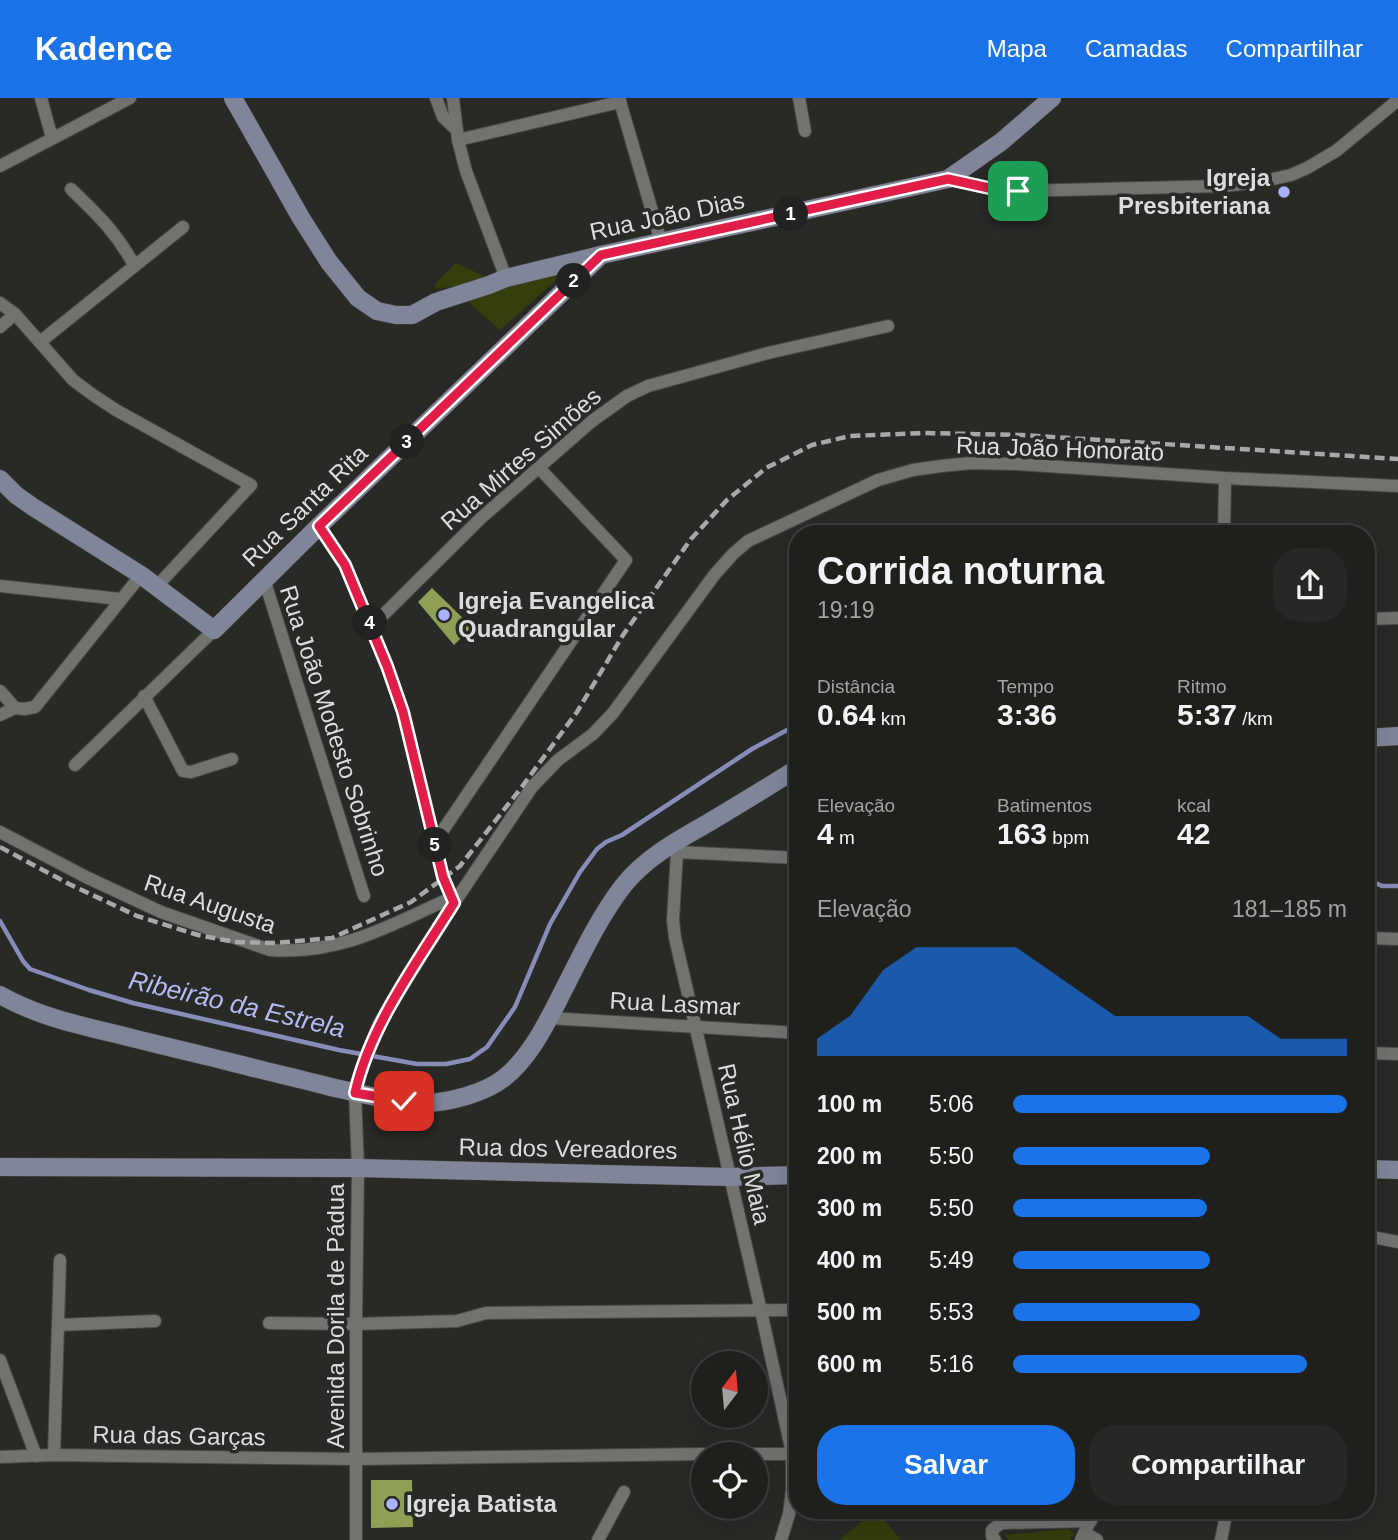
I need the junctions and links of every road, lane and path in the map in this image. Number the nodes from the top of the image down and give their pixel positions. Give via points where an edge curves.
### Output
1 (41, 98) edge
2 (130, 98) edge
3 (233, 98) edge
4 (436, 98) edge
5 (453, 98) edge
6 (799, 98) edge
7 (1052, 98) edge
8 (620, 100) edge
9 (1398, 100) edge
10 (806, 131) dead end
11 (458, 135) junction
12 (52, 138) junction
13 (0, 166) edge
14 (948, 179) junction
15 (71, 189) dead end
16 (183, 227) dead end
17 (662, 242) junction
18 (601, 255) junction
19 (134, 265) junction
20 (506, 278) junction
21 (0, 303) edge
22 (15, 314) junction
23 (888, 326) dead end
24 (0, 327) edge
25 (40, 342) junction
26 (539, 468) junction
27 (1225, 478) junction
28 (0, 479) edge
29 (1398, 486) edge
30 (1224, 525) edge
31 (319, 526) junction
32 (141, 575) junction
33 (264, 579) junction
34 (0, 586) edge
35 (157, 586) junction
36 (120, 599) junction
37 (1398, 618) edge
38 (1375, 619) edge
39 (372, 626) junction
40 (214, 630) junction
41 (0, 691) edge
42 (144, 696) junction
43 (15, 708) junction
44 (0, 715) edge
45 (1398, 736) edge
46 (1375, 737) edge
47 (232, 759) dead end
48 (75, 765) dead end
49 (789, 774) edge
50 (0, 832) edge
51 (435, 842) junction
52 (676, 848) junction
53 (789, 857) edge
54 (364, 896) dead end
55 (454, 903) junction
56 (1375, 938) edge
57 (1398, 939) edge
58 (0, 995) edge
59 (549, 1018) junction
60 (695, 1026) junction
61 (789, 1032) edge
62 (1375, 1053) edge
63 (1398, 1054) edge
64 (356, 1087) junction
65 (0, 1167) edge
66 (358, 1168) junction
67 (1375, 1170) edge
68 (1398, 1170) edge
69 (789, 1175) edge
70 (730, 1177) junction
71 (1375, 1238) edge
72 (1398, 1242) edge
73 (60, 1260) dead end
74 (789, 1310) edge
75 (761, 1311) junction
76 (155, 1321) dead end
77 (269, 1323) dead end
78 (356, 1324) junction
79 (58, 1325) junction
80 (0, 1360) edge
81 (789, 1428) edge
82 (768, 1453) edge
83 (789, 1453) edge
84 (691, 1454) edge
85 (54, 1455) junction
86 (36, 1456) junction
87 (0, 1457) edge
88 (357, 1460) junction
89 (624, 1492) dead end
90 (789, 1514) edge
91 (1047, 1519) edge
92 (1091, 1519) edge
93 (1225, 1519) edge
94 (1083, 1536) edge
95 (356, 1540) edge
96 (598, 1540) edge
97 (781, 1540) edge
98 (995, 1540) edge
99 (1097, 1540) edge
100 (1221, 1540) edge

1 - 12 street
2 - 12 street
3 - 20 street, Rua João Dias via 329,262 358,298 377,311 412,315
4 - 11 street via 443,117
5 - 11 street
6 - 10 street
7 - 14 street
8 - 11 street
8 - 17 street
9 - 14 street, Rua João Dias via 1307,169 1259,182 1018,191
11 - 20 street
12 - 13 street
14 - 17 street, Rua João Dias
15 - 19 street via 103,219
16 - 19 street
17 - 18 street, Rua João Dias
18 - 20 street, Rua João Dias
18 - 31 street, Rua Santa Rita
19 - 25 street
21 - 22 street
22 - 24 street
22 - 25 street
23 - 26 street, Rua Mirtes Simões via 648,386 609,408
25 - 35 street via 73,380 93,395 251,485
26 - 39 street, Rua Mirtes Simões via 481,518
26 - 51 street via 626,560
27 - 29 street, Rua João Honorato
27 - 30 street
27 - 55 street, Rua João Honorato via 1017,464 932,467 855,489 748,541 715,574 621,704 532,787
28 - 32 street via 33,507
31 - 33 street, Rua Santa Rita
31 - 39 street via 345,565
32 - 35 street
32 - 36 street
33 - 40 street, Rua Santa Rita
33 - 54 street, Rua João Modesto Sobrinho
34 - 36 street
35 - 40 street
36 - 43 street via 35,707
37 - 38 street
39 - 51 street via 403,712
40 - 42 street, Rua Santa Rita
41 - 43 street
42 - 47 street via 183,771
42 - 48 street, Rua Santa Rita
43 - 44 street
45 - 46 street
49 - 52 street
50 - 55 street, Rua Augusta via 161,912 270,950 347,943 444,901
51 - 55 street
52 - 53 street
52 - 59 street via 639,868 624,885
52 - 60 street, Rua Hélio Maia via 675,938
55 - 64 street, Rua João Honorato via 379,1024
56 - 57 street
58 - 64 street via 40,1014 91,1028
59 - 60 street, Rua Lasmar
59 - 64 street via 522,1060 503,1079 472,1094 425,1103
60 - 61 street, Rua Lasmar
60 - 70 street, Rua Hélio Maia
62 - 63 street
64 - 66 street, Avenida Dorila de Pádua
65 - 66 street, Rua dos Vereadores
66 - 70 street, Rua dos Vereadores
66 - 78 street, Avenida Dorila de Pádua
67 - 68 street
69 - 70 street, Rua dos Vereadores
70 - 75 street, Rua Hélio Maia
71 - 72 street
73 - 79 street
74 - 75 street
75 - 78 street via 486,1313 457,1321
75 - 81 street, Rua Hélio Maia
76 - 79 street
77 - 78 street
78 - 88 street, Avenida Dorila de Pádua
79 - 85 street
80 - 86 street
82 - 83 street
84 - 88 street, Rua das Garças
85 - 86 street, Rua das Garças
85 - 88 street, Rua das Garças
86 - 87 street, Rua das Garças
88 - 95 street, Avenida Dorila de Pádua
89 - 96 street
90 - 97 street, Rua Hélio Maia
91 - 98 street via 1001,1523 992,1530
92 - 94 street
93 - 100 street
94 - 99 street

